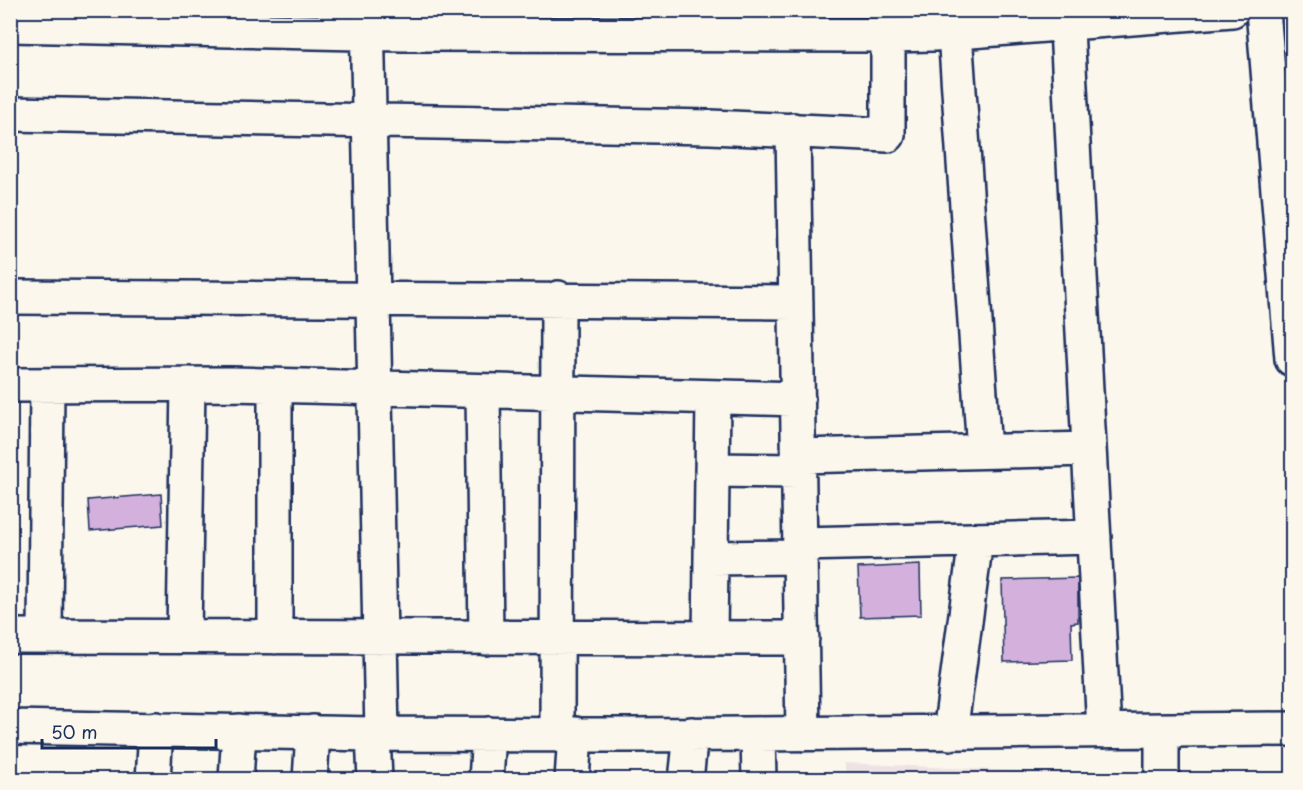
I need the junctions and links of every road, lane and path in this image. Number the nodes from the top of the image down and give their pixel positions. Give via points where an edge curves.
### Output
1 (1232, 10) edge
2 (1263, 10) edge
3 (1067, 17) edge
4 (210, 20) edge
5 (288, 21) edge
6 (367, 22) edge
7 (479, 22) edge
8 (557, 22) edge
9 (10, 26) edge
10 (955, 33) junction
11 (888, 35) junction
12 (10, 114) edge
13 (369, 121) junction
14 (793, 130) junction
15 (1288, 256) edge
16 (10, 297) edge
17 (373, 298) junction
18 (558, 298) junction
19 (796, 302) junction
20 (1292, 351) edge
21 (188, 384) junction
22 (10, 385) edge
23 (48, 385) junction
24 (275, 386) junction
25 (375, 388) junction
26 (483, 391) junction
27 (558, 393) junction
28 (714, 397) junction
29 (798, 399) junction
30 (1089, 449) junction
31 (984, 452) junction
32 (799, 464) junction
33 (712, 470) junction
34 (1094, 537) junction
35 (976, 540) junction
36 (800, 550) junction
37 (711, 558) junction
38 (45, 635) junction
39 (10, 636) edge
40 (184, 636) junction
41 (275, 637) junction
42 (380, 638) junction
43 (486, 638) junction
44 (558, 638) junction
45 (710, 638) junction
46 (802, 638) junction
47 (10, 727) edge
48 (156, 729) junction
49 (1293, 729) edge
50 (239, 731) junction
51 (1104, 731) junction
52 (313, 732) junction
53 (1162, 732) junction
54 (950, 733) junction
55 (377, 734) junction
56 (489, 734) junction
57 (566, 734) junction
58 (690, 734) junction
59 (758, 734) junction
60 (804, 734) junction
61 (153, 780) edge
62 (236, 780) edge
63 (310, 780) edge
64 (375, 780) edge
65 (486, 780) edge
66 (572, 780) edge
67 (686, 780) edge
68 (759, 780) edge
69 (1162, 780) edge

1 - 3 street
2 - 15 street
3 - 10 street
3 - 30 street
4 - 5 street
4 - 9 street
5 - 6 street
6 - 7 street
6 - 13 street
7 - 8 street
8 - 11 street
10 - 11 street
10 - 31 street
11 - 14 street via 888,135
12 - 13 street
13 - 14 street
13 - 17 street
14 - 19 street
15 - 20 street
16 - 17 street
17 - 18 street
17 - 25 street
18 - 19 street
18 - 27 street
19 - 29 street
21 - 23 street
21 - 24 street
21 - 40 street
22 - 23 street
23 - 38 street
24 - 25 street
24 - 41 street
25 - 26 street
25 - 42 street
26 - 27 street
26 - 43 street
27 - 28 street
27 - 44 street
28 - 29 street
28 - 33 street
29 - 32 street
30 - 31 street
30 - 34 street
31 - 32 street
32 - 33 street
32 - 36 street
33 - 37 street
34 - 35 street
34 - 51 street
35 - 36 street
35 - 54 street
36 - 37 street
36 - 46 street
37 - 45 street
38 - 39 street
38 - 40 street
40 - 41 street
41 - 42 street
42 - 43 street
42 - 55 street
43 - 44 street
44 - 45 street
44 - 57 street
45 - 46 street
46 - 60 street
47 - 48 street
48 - 50 street
48 - 61 street
49 - 53 street
50 - 52 street
50 - 62 street
51 - 53 street
51 - 54 street
52 - 55 street
52 - 63 street
53 - 69 street
54 - 60 street
55 - 56 street
55 - 64 street
56 - 57 street
56 - 65 street
57 - 58 street
57 - 66 street
58 - 59 street
58 - 67 street
59 - 60 street
59 - 68 street

